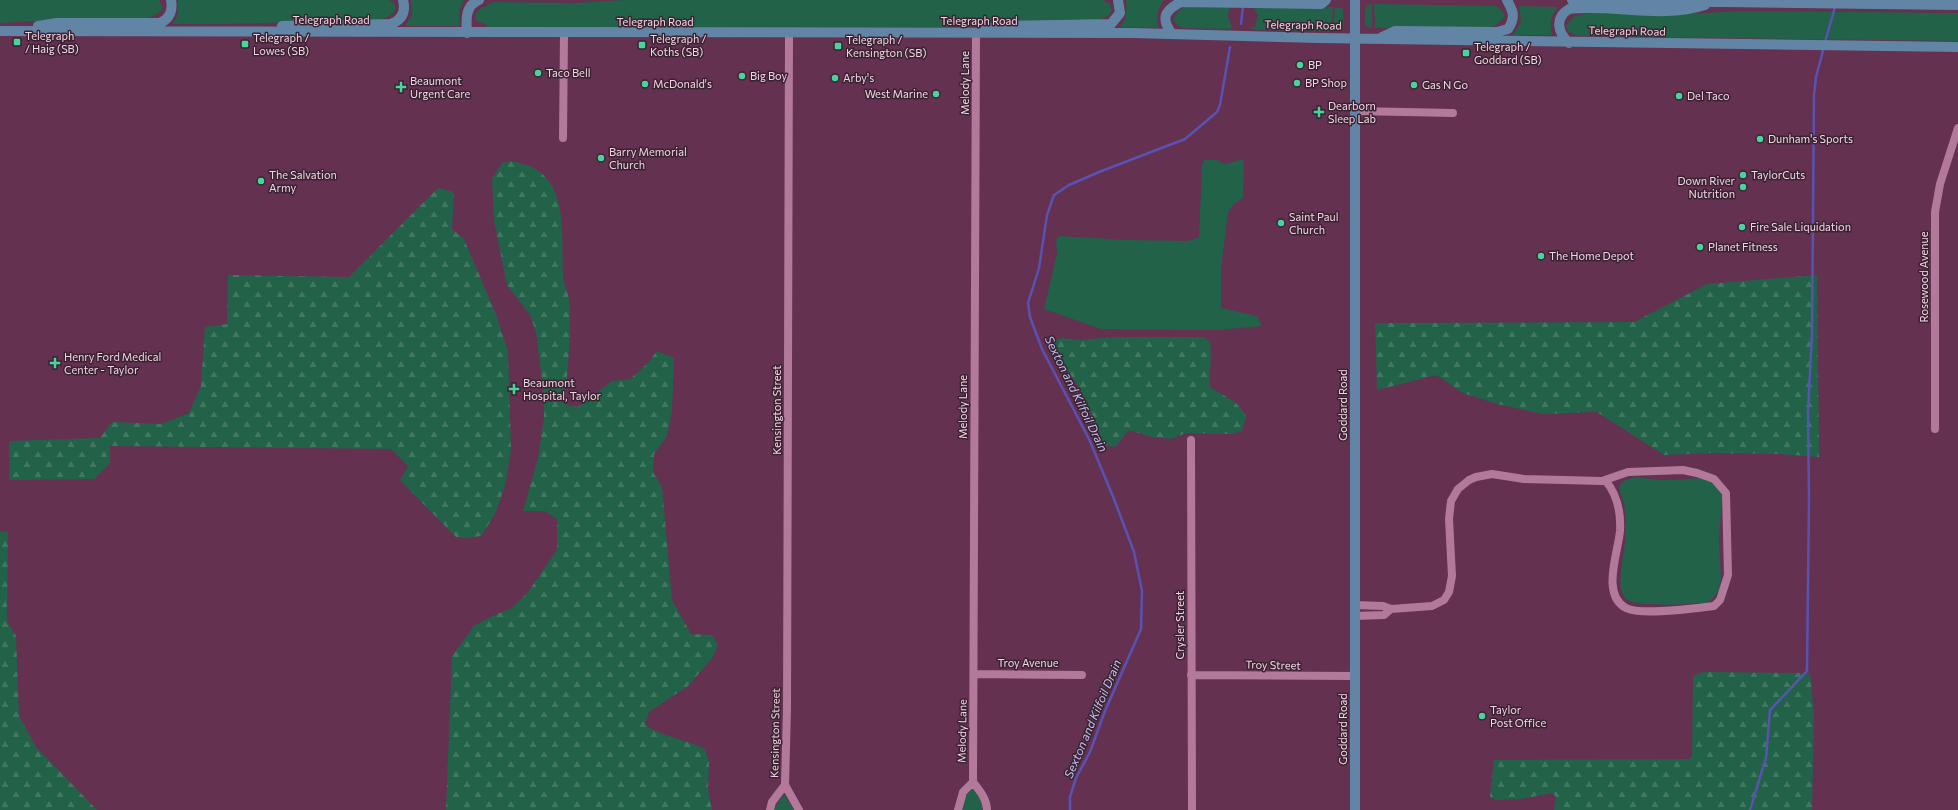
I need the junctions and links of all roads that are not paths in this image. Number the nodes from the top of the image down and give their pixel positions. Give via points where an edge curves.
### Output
1 (171, 0) edge
2 (403, 0) edge
3 (479, 0) edge
4 (1118, 0) edge
5 (1326, 0) edge
6 (1356, 0) edge
7 (1507, 0) edge
8 (1572, 0) edge
9 (1659, 1) edge
10 (1712, 2) junction
11 (1958, 5) edge
12 (3, 31) edge
13 (265, 32) junction
14 (467, 33) junction
15 (955, 33) junction
16 (564, 34) junction
17 (789, 34) junction
18 (976, 34) junction
19 (1172, 34) junction
20 (1356, 38) junction
21 (1381, 38) junction
22 (1569, 42) junction
23 (1958, 47) edge
24 (1356, 112) junction
25 (1453, 113) dead end
26 (1958, 128) edge
27 (563, 138) dead end
28 (1935, 429) dead end
29 (1192, 440) dead end
30 (1605, 480) junction
31 (1355, 610) junction
32 (974, 674) junction
33 (1082, 674) dead end
34 (1191, 675) junction
35 (1355, 676) junction
36 (973, 782) junction
37 (785, 786) junction
38 (770, 810) edge
39 (799, 810) edge
40 (958, 810) edge
41 (987, 810) edge
42 (1192, 810) edge
43 (1355, 810) edge

1 - 12 main road via 170,16 160,23 58,23
2 - 13 main road via 402,16 399,21 391,24 297,25 283,26
3 - 14 main road via 468,9
4 - 15 main road via 1120,13 1111,24 1008,26
5 - 19 main road via 1321,4 1181,2 1166,13 1165,21
6 - 20 main road, Goddard Road
7 - 21 main road via 1514,17 1508,29 1497,32 1395,31
8 - 9 main road
9 - 10 main road
10 - 11 main road
10 - 22 main road via 1691,9 1670,11 1569,9 1563,13 1559,22 1560,30
12 - 13 main road, Telegraph Road
13 - 14 main road, Telegraph Road
14 - 16 main road, Telegraph Road
15 - 17 main road, Telegraph Road
15 - 18 main road, Telegraph Road
16 - 17 main road, Telegraph Road
16 - 27 street
17 - 37 street, Kensington Street
18 - 19 main road, Telegraph Road
18 - 32 street, Melody Lane
19 - 20 main road, Telegraph Road
20 - 21 main road, Telegraph Road
20 - 24 main road, Goddard Road
21 - 22 main road, Telegraph Road
22 - 23 main road, Telegraph Road
24 - 25 street
24 - 31 main road, Goddard Road
26 - 28 street, Rosewood Avenue via 1940,184 1936,212
29 - 34 street, Crysler Street
30 - 30 street via 1628,472 1683,470 1714,479 1726,494 1728,575 1720,600 1714,606 1644,612 1626,608 1615,596 1612,578 1620,531 1619,509 1611,487
30 - 31 street via 1524,479 1492,474 1469,480 1458,488 1451,501 1449,519 1452,576 1446,597 1436,605 1391,609 1383,606
31 - 35 main road, Goddard Road
32 - 33 street, Troy Avenue
32 - 36 street, Melody Lane
34 - 35 street, Troy Street
34 - 42 street, Crysler Street
35 - 43 main road, Goddard Road
36 - 40 street via 963,792
36 - 41 street via 987,804
37 - 38 street, Kensington Street via 772,802
37 - 39 street, Kensington Street

